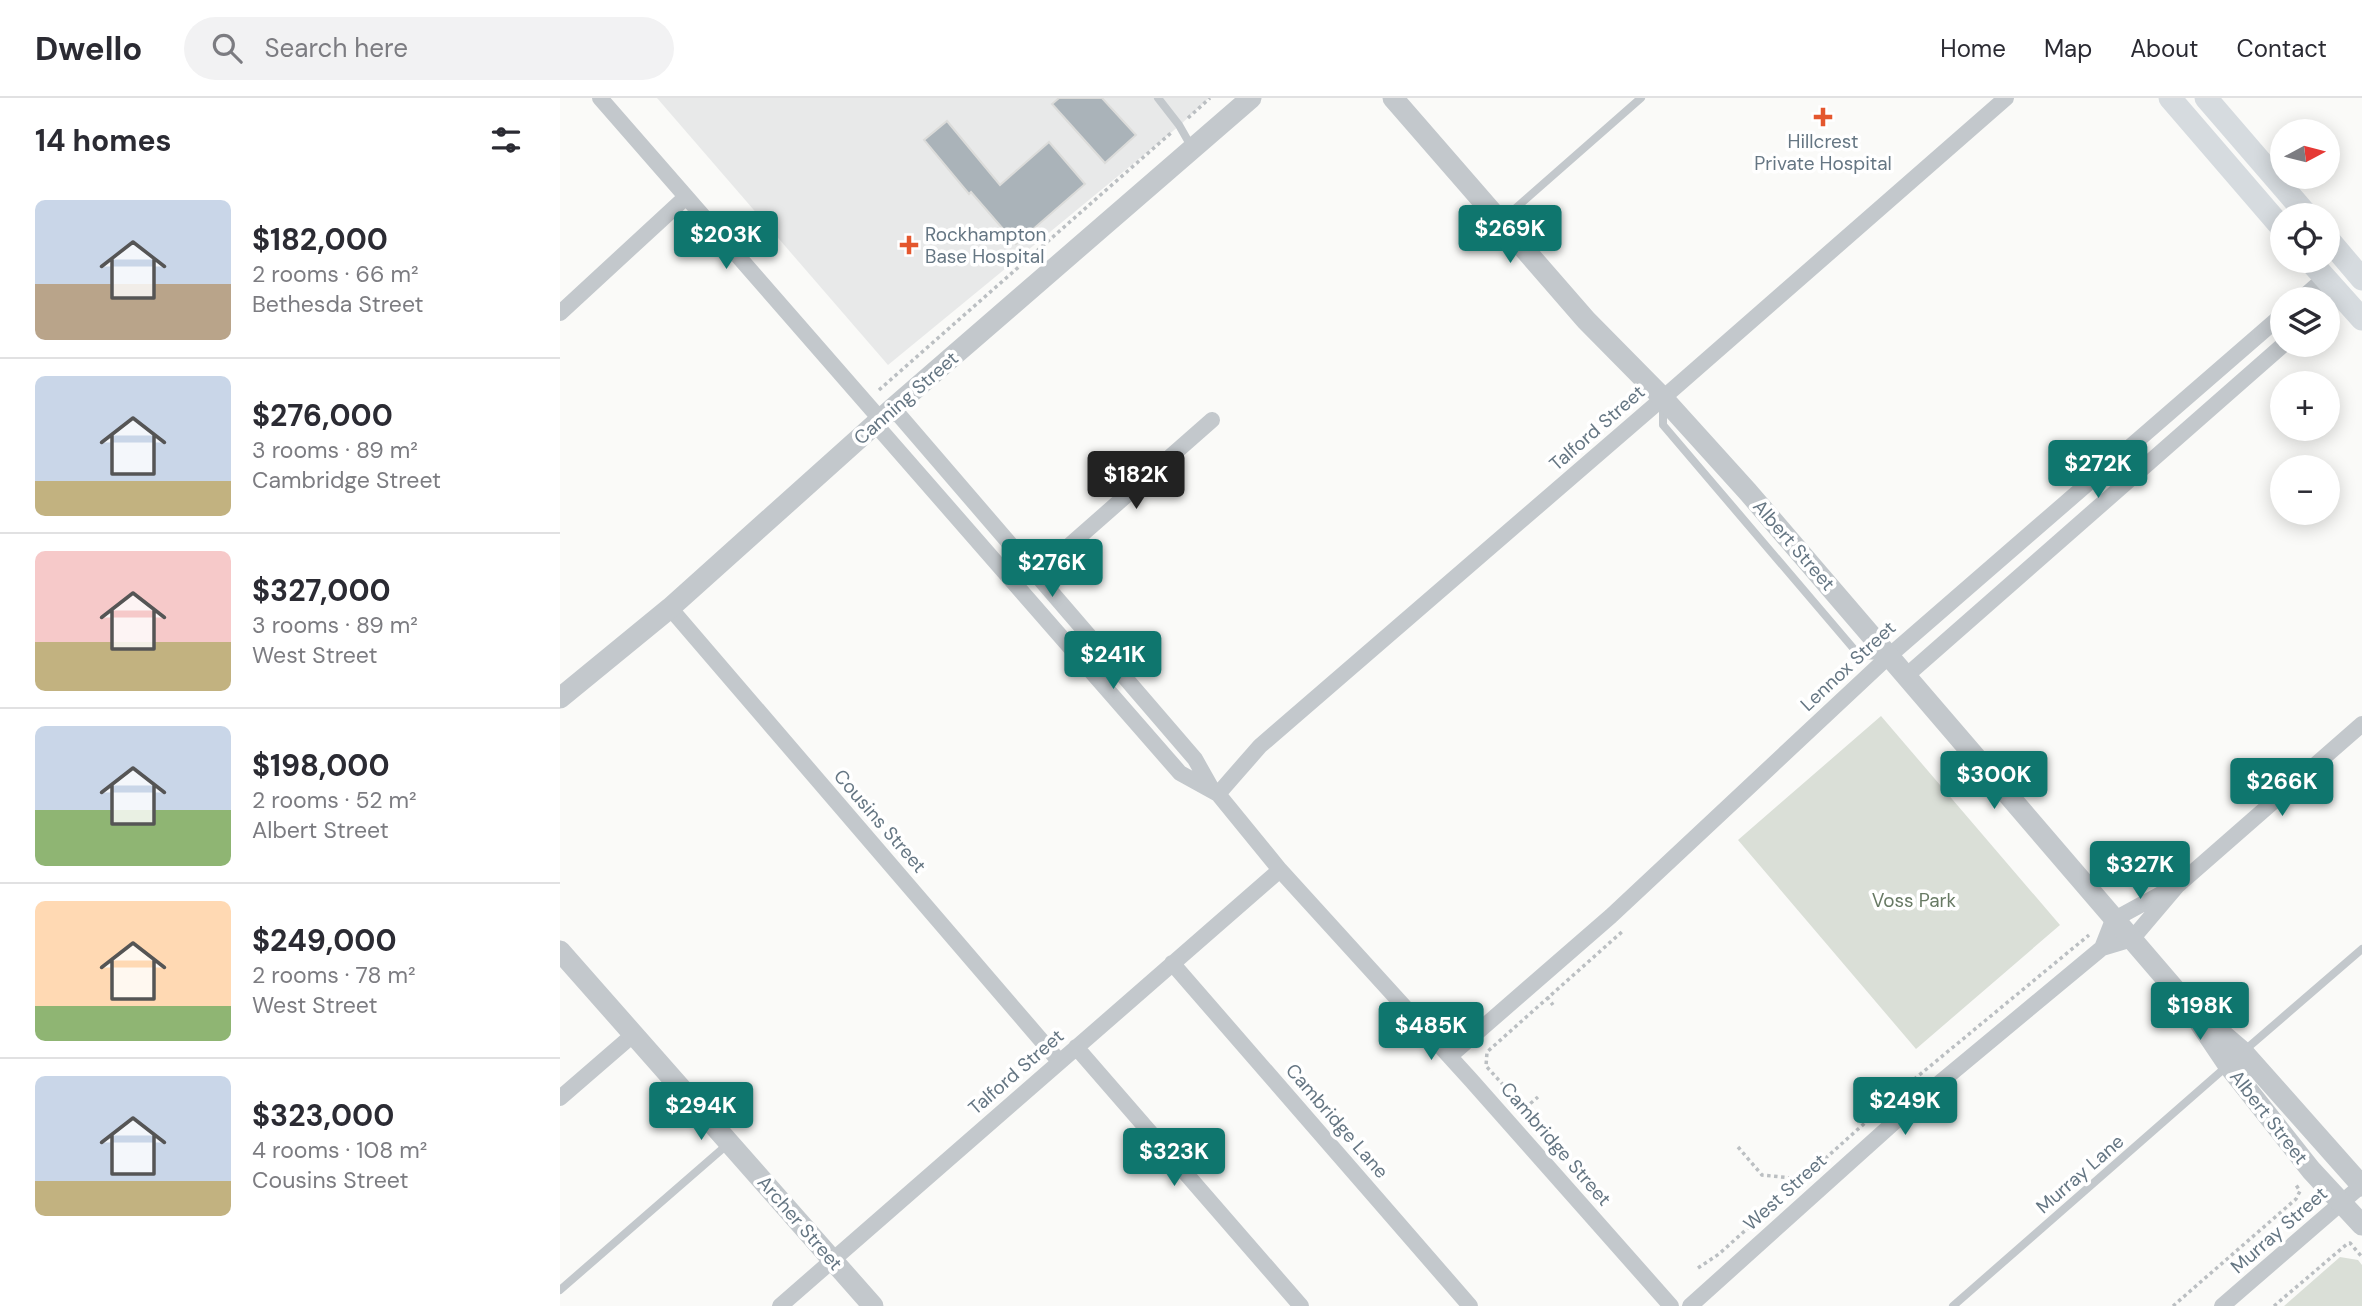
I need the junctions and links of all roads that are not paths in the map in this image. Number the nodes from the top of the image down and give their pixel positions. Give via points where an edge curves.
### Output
1 (600, 98) edge
2 (1158, 98) edge
3 (1251, 98) edge
4 (1393, 98) edge
5 (1641, 98) edge
6 (2006, 98) edge
7 (2170, 98) edge
8 (2206, 98) edge
9 (1192, 149) junction
10 (686, 197) junction
11 (2297, 203) edge
12 (2270, 214) edge
13 (1500, 221) junction
14 (2340, 253) edge
15 (2362, 279) edge
16 (2326, 285) edge
17 (560, 313) edge
18 (2362, 320) edge
19 (2270, 325) edge
20 (2270, 356) edge
21 (1663, 398) junction
22 (883, 418) junction
23 (1212, 420) dead end
24 (1037, 574) junction
25 (670, 608) junction
26 (1889, 656) junction
27 (1906, 676) junction
28 (563, 691) edge
29 (2362, 724) edge
30 (1216, 792) junction
31 (1280, 870) junction
32 (2177, 886) junction
33 (2113, 920) junction
34 (2132, 939) junction
35 (2102, 948) junction
36 (2362, 949) edge
37 (560, 951) edge
38 (1172, 963) junction
39 (634, 1034) junction
40 (1076, 1047) junction
41 (1450, 1056) junction
42 (2236, 1058) junction
43 (1059, 1061) junction
44 (560, 1098) edge
45 (730, 1142) junction
46 (2362, 1186) edge
47 (2341, 1204) junction
48 (2362, 1225) edge
49 (833, 1260) junction
50 (560, 1290) edge
51 (780, 1306) edge
52 (873, 1306) edge
53 (1301, 1306) edge
54 (1469, 1306) edge
55 (1671, 1306) edge
56 (1690, 1306) edge
57 (1953, 1306) edge
58 (2222, 1306) edge

1 - 10 street, Cambridge Street
2 - 9 lane
3 - 9 street, Canning Street
4 - 13 street, Albert Street
5 - 13 lane
6 - 21 street, Talford Street
7 - 12 main road
8 - 11 main road
9 - 22 street, Canning Street
10 - 17 street
10 - 22 street, Cambridge Street
13 - 21 street, Albert Street via 1586,320
14 - 15 main road
16 - 18 main road
19 - 26 street, Lennox Street
20 - 27 street
21 - 26 street, Albert Street
21 - 30 street, Talford Street via 1260,746
22 - 24 street, Cambridge Street
22 - 25 street, Canning Street
22 - 30 street, Cambridge Street via 1180,773
23 - 24 street
24 - 30 street, Cambridge Street via 1195,759
25 - 28 street, Canning Street
25 - 43 street, Cousins Street
26 - 27 street, Albert Street
26 - 41 street, Lennox Street via 1611,916
27 - 33 street, Albert Street
29 - 32 street
30 - 31 street, Cambridge Street
31 - 38 street, Talford Street
31 - 41 street, Cambridge Street
32 - 33 street
32 - 34 street
33 - 34 street, Albert Street
33 - 35 street, West Street
34 - 35 street, West Street
34 - 42 street, Albert Street
35 - 56 street, West Street via 1919,1100
36 - 42 lane, Murray Lane
37 - 39 street, Archer Street
38 - 40 street, Talford Street
38 - 54 street, Cambridge Lane
39 - 44 street
39 - 45 street, Archer Street
40 - 43 street, Talford Street
40 - 53 street
41 - 55 street, Cambridge Street
42 - 46 street, Albert Street
42 - 47 street, Albert Street
42 - 57 lane, Murray Lane
43 - 49 street, Talford Street
45 - 49 street, Archer Street
45 - 50 lane
46 - 47 street, Murray Street
47 - 48 street, Albert Street
47 - 58 street, Murray Street
49 - 51 street, Talford Street
49 - 52 street, Archer Street

